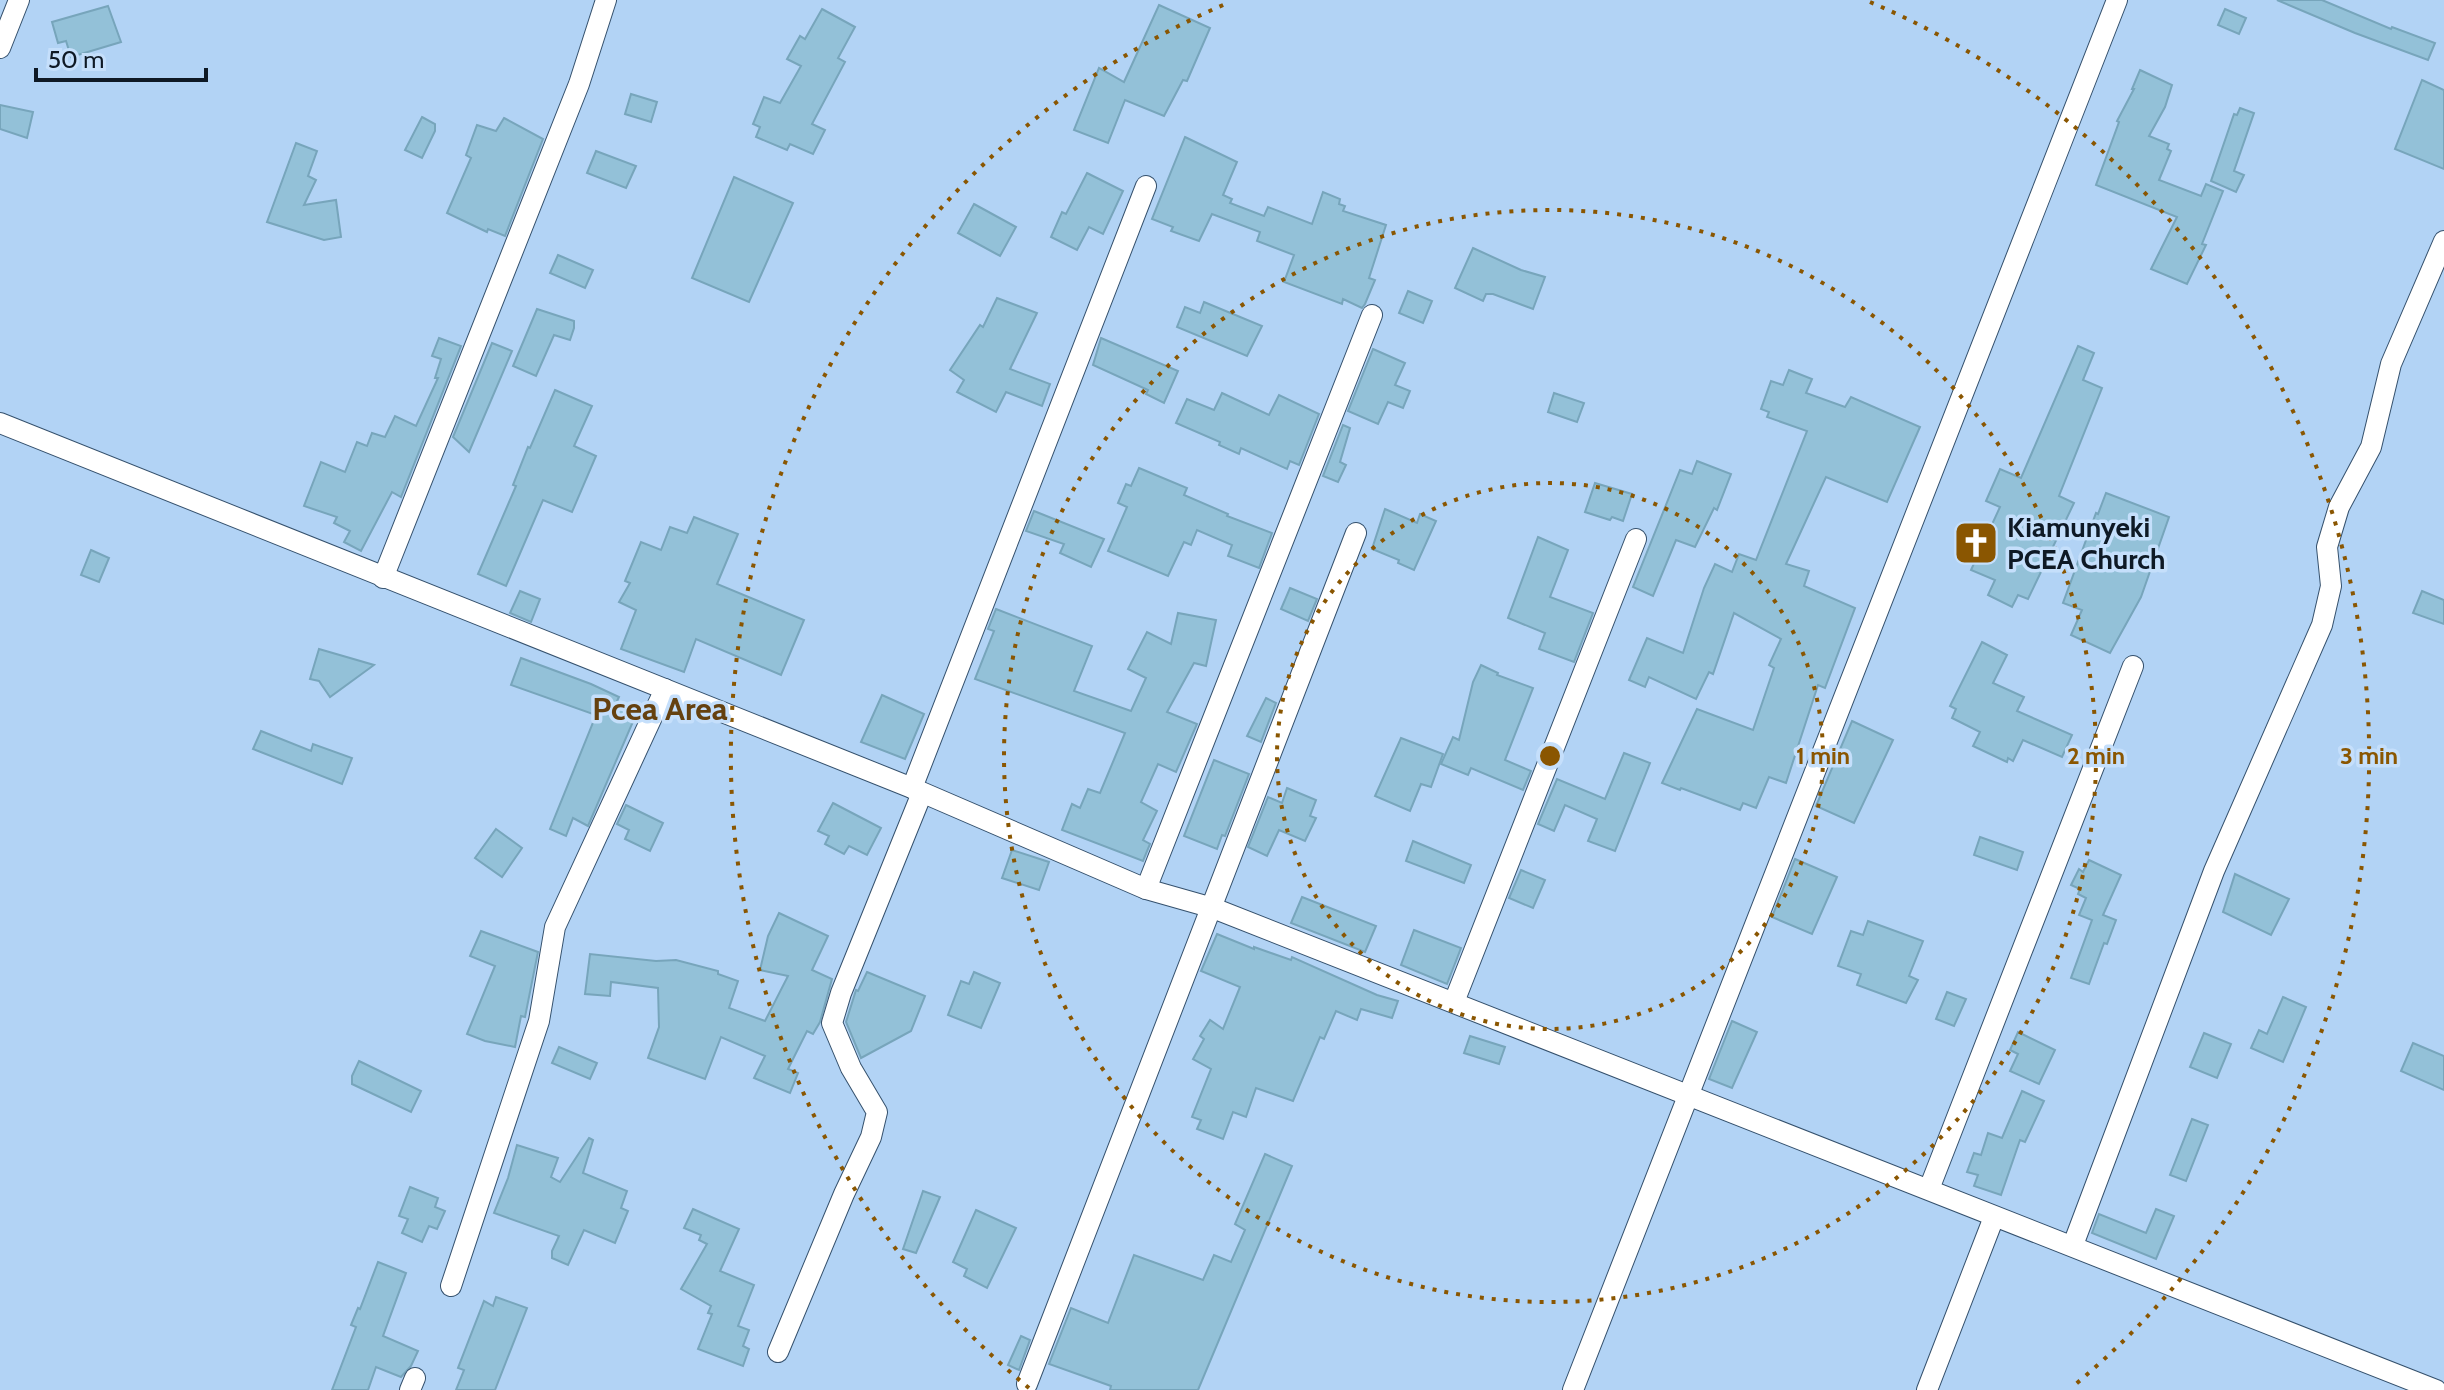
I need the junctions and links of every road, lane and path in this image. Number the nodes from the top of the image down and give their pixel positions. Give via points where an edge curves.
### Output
1 (19, 0) edge
2 (606, 0) edge
3 (2117, 0) edge
4 (0, 48) edge
5 (1146, 186) dead end
6 (2444, 241) edge
7 (1372, 315) dead end
8 (0, 423) edge
9 (1356, 533) dead end
10 (1636, 539) dead end
11 (383, 578) junction
12 (2133, 666) dead end
13 (665, 689) junction
14 (917, 791) junction
15 (1146, 889) junction
16 (1213, 908) junction
17 (1454, 1002) junction
18 (1688, 1094) junction
19 (1929, 1189) junction
20 (1994, 1217) junction
21 (2073, 1245) junction
22 (451, 1286) dead end
23 (778, 1352) dead end
24 (1027, 1384) dead end
25 (1573, 1390) edge
26 (1927, 1390) edge
27 (2436, 1390) edge

1 - 4 street
2 - 11 street via 579,84
3 - 18 street
5 - 14 street
6 - 21 street via 2391,364 2371,447 2339,507 2327,547 2331,586 2322,625 2214,871
7 - 15 street
8 - 11 street
9 - 16 street
10 - 17 street
11 - 13 street
12 - 19 street
13 - 14 street
13 - 22 street via 555,927 539,1021
14 - 15 street
14 - 23 street via 832,1023 877,1112 871,1137
15 - 16 street
16 - 17 street
16 - 24 street
17 - 18 street
18 - 19 street
18 - 25 street
19 - 20 street
20 - 21 street
20 - 26 street
21 - 27 street

